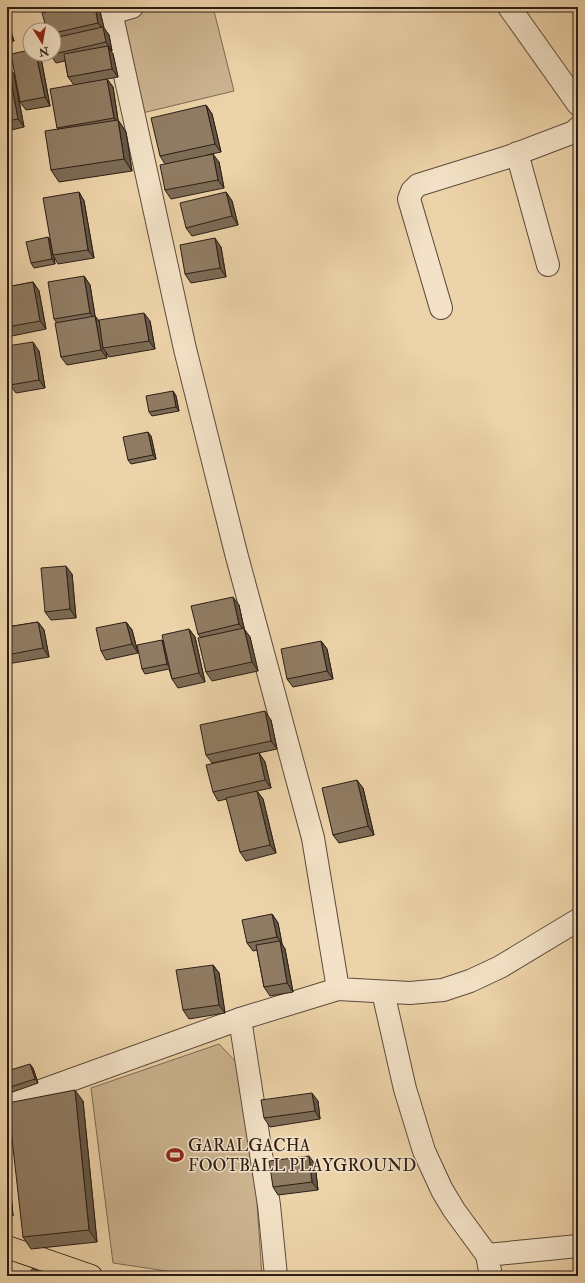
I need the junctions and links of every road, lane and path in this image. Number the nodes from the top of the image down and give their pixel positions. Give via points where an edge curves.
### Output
1 (509, 7) edge
2 (118, 9) edge
3 (578, 104) edge
4 (578, 128) edge
5 (517, 154) junction
6 (548, 265) dead end
7 (441, 308) dead end
8 (578, 920) edge
9 (338, 989) junction
10 (383, 992) junction
11 (240, 1018) junction
12 (7, 1103) edge
13 (578, 1246) edge
14 (7, 1247) edge
15 (487, 1255) junction
16 (91, 1276) edge
17 (276, 1276) edge
18 (491, 1276) edge

1 - 3 street
2 - 9 street via 185,349 238,560 313,838
4 - 5 street via 574,132
5 - 6 street
5 - 7 street via 418,185 412,191 409,200
8 - 10 street via 500,967 470,981 443,990
9 - 10 street
9 - 11 street
10 - 15 street via 405,1089 424,1151 454,1210
11 - 12 street
11 - 17 street via 269,1205
13 - 15 street
14 - 16 main road
15 - 18 street

